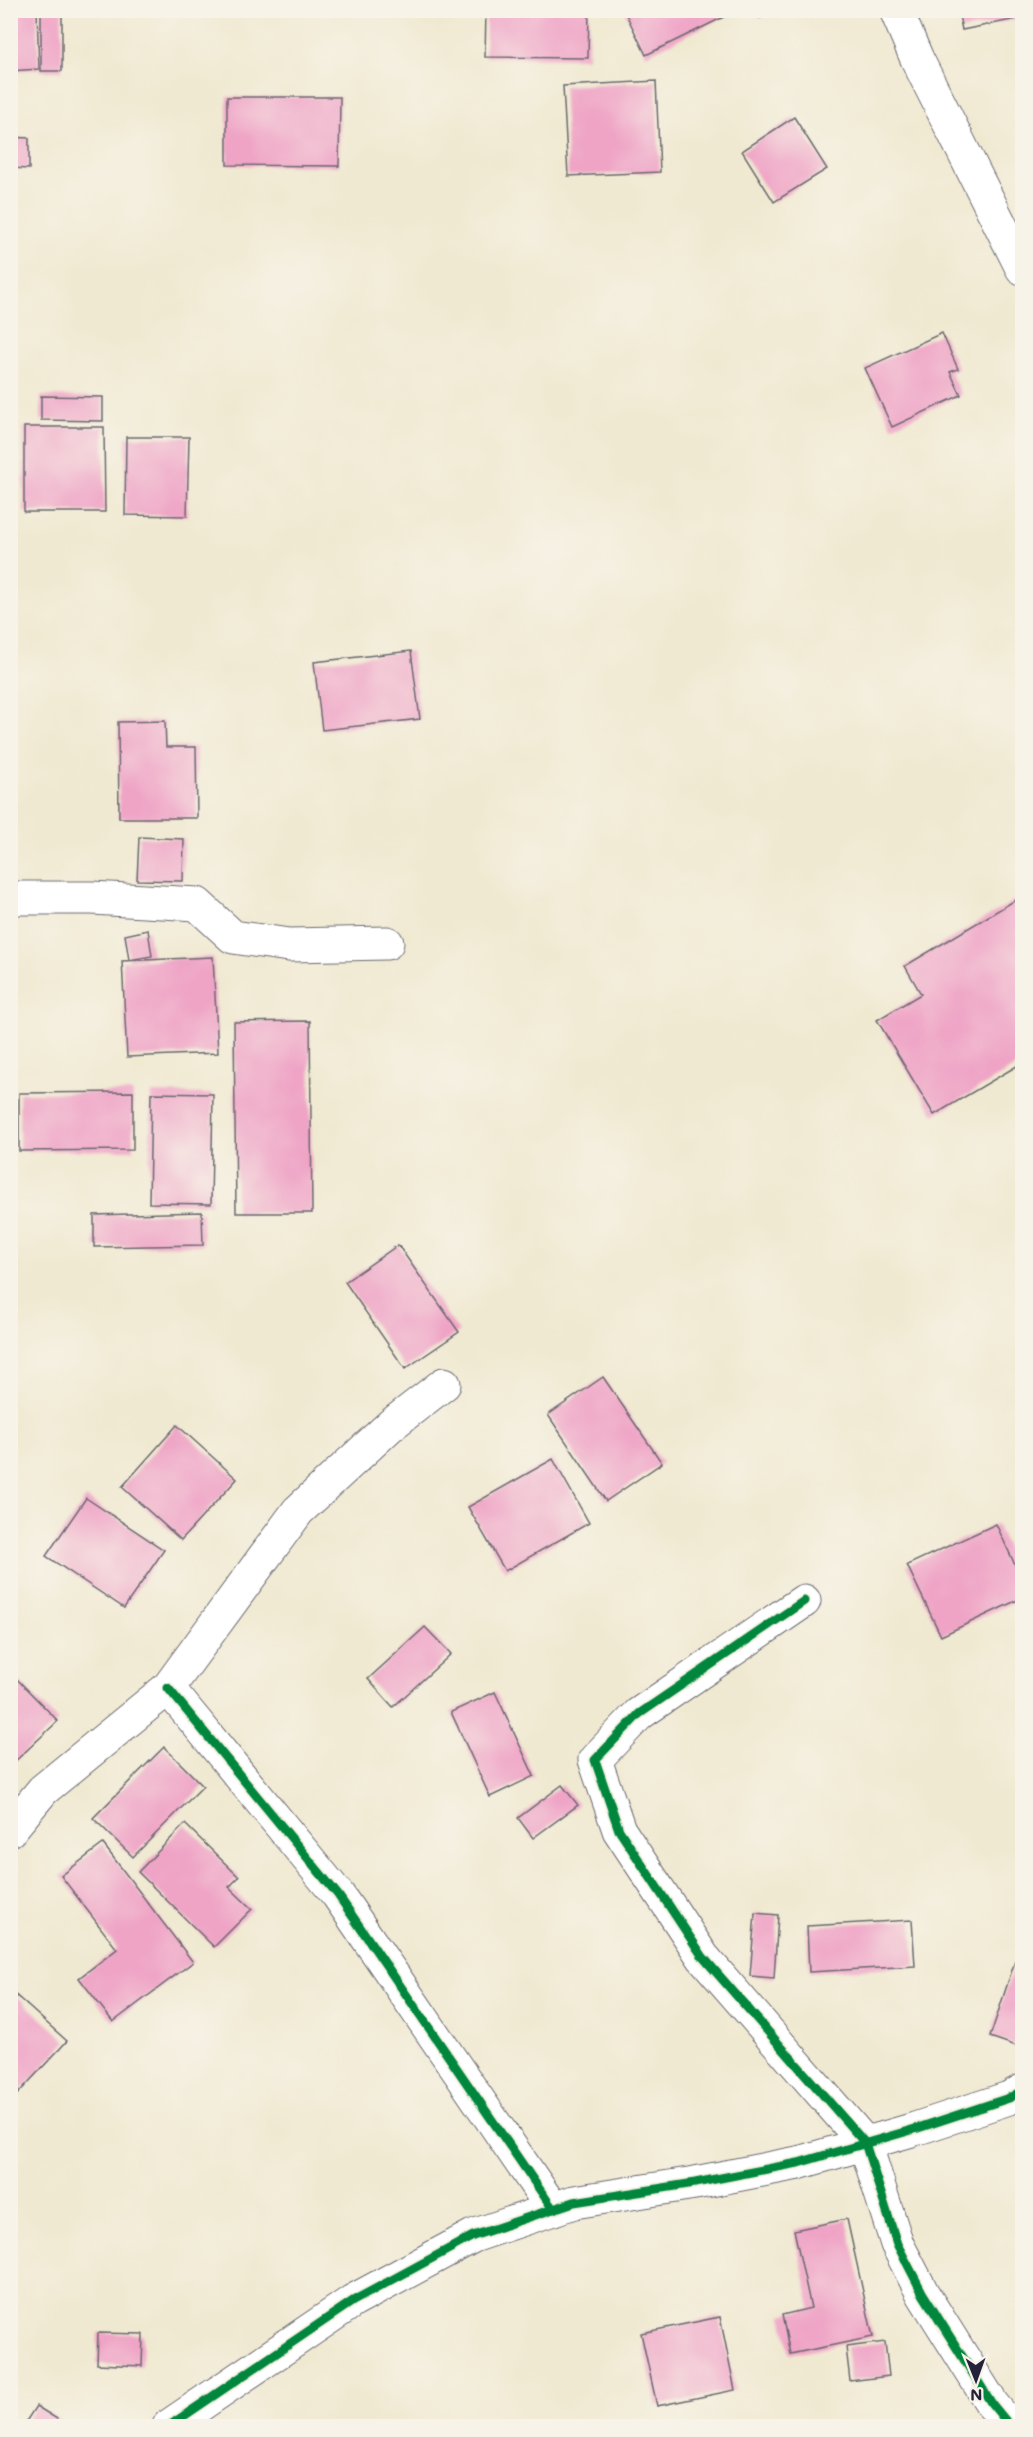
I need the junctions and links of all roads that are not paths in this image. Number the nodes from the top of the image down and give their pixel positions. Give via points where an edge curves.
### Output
1 (896, 10) edge
2 (1023, 268) edge
3 (10, 898) edge
4 (387, 943) dead end
5 (444, 1384) dead end
6 (804, 1601) dead end
7 (168, 1688) junction
8 (10, 1830) edge
9 (1023, 2091) edge
10 (865, 2143) junction
11 (553, 2209) junction
12 (169, 2427) edge
13 (1010, 2427) edge

1 - 2 street
3 - 4 street via 197,904 233,937 288,945
5 - 7 street via 391,1425 298,1511
6 - 10 street via 639,1714 595,1760 619,1830 702,1957
7 - 8 street via 43,1790
7 - 11 street via 338,1895
9 - 10 street
10 - 11 street via 798,2163 574,2202
10 - 13 street via 897,2244 923,2294
11 - 12 street via 472,2236 353,2301

